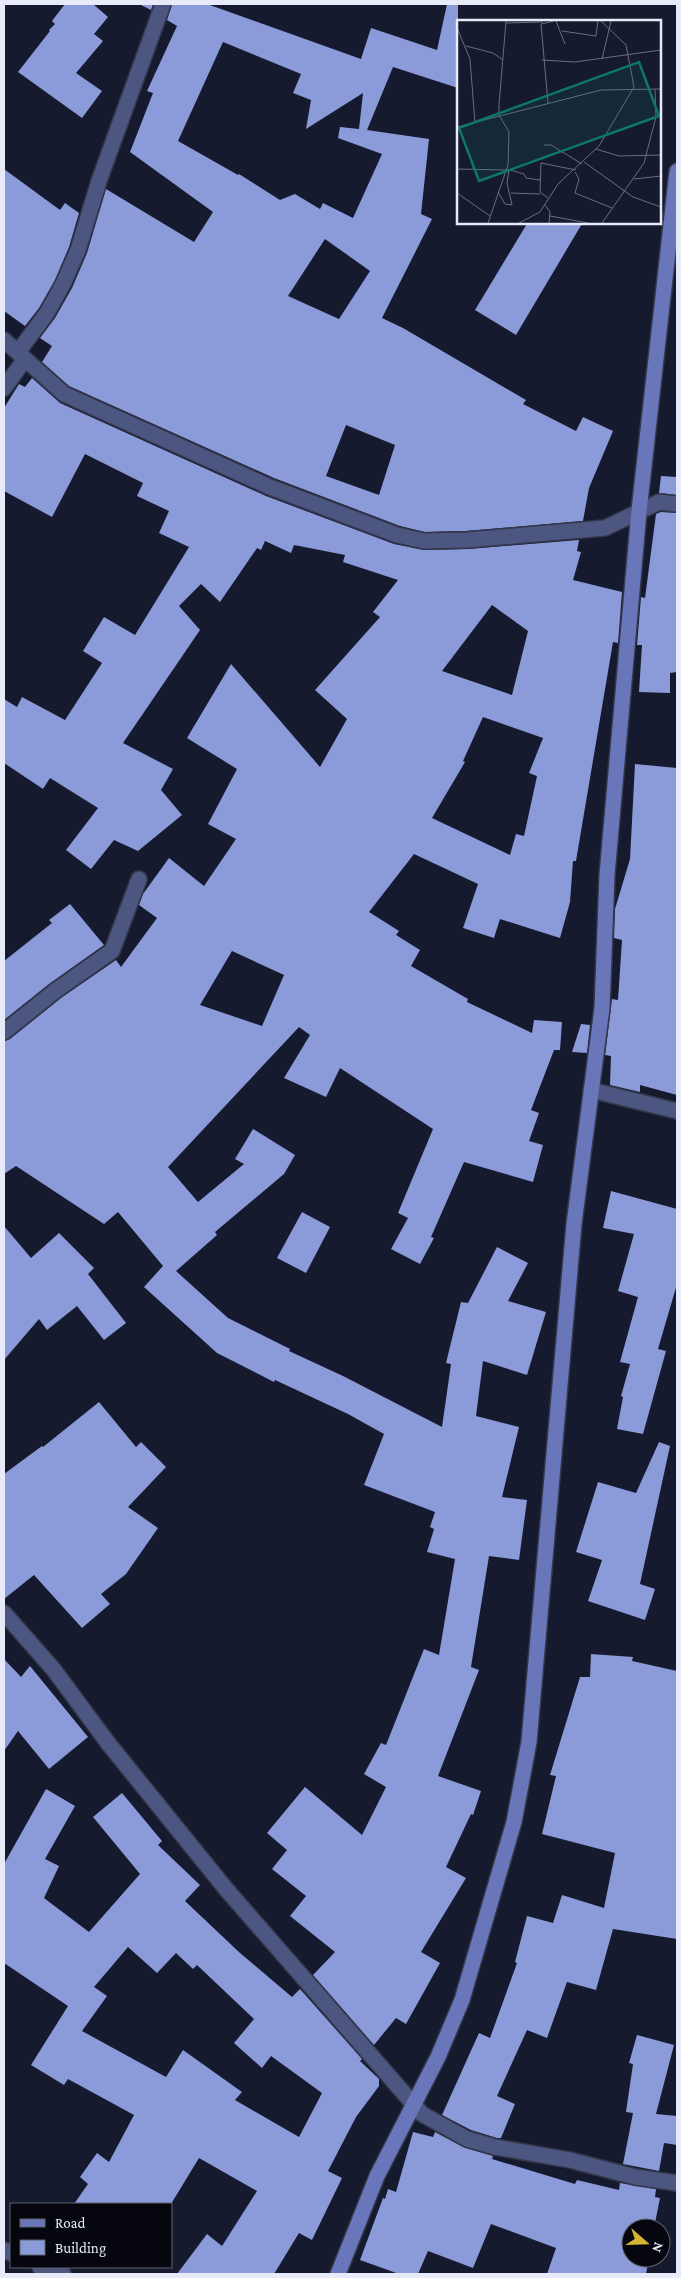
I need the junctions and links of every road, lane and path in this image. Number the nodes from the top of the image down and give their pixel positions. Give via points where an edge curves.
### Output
1 (163, 4) edge
2 (677, 171) edge
3 (676, 198) edge
4 (4, 340) edge
5 (21, 355) junction
6 (4, 386) edge
7 (677, 504) edge
8 (639, 511) junction
9 (139, 879) dead end
10 (4, 1032) edge
11 (592, 1090) junction
12 (677, 1111) edge
13 (4, 1613) edge
14 (413, 2106) junction
15 (677, 2183) edge
16 (43, 2268) edge
17 (63, 2274) edge
18 (338, 2274) edge

1 - 5 street via 102,172 78,250 64,284
2 - 3 street
3 - 8 street
4 - 5 street
5 - 6 street
5 - 8 street via 64,394 270,487 397,535 424,541 467,540 605,528
7 - 8 street via 659,502
8 - 11 street via 607,875 602,1008
9 - 10 street via 112,951
11 - 12 street
11 - 14 street via 574,1224 529,1742 514,1822 462,2000
13 - 14 street via 54,1670 108,1743 226,1889
14 - 15 street via 432,2122 467,2139 635,2177
14 - 18 street via 378,2176
16 - 17 street

